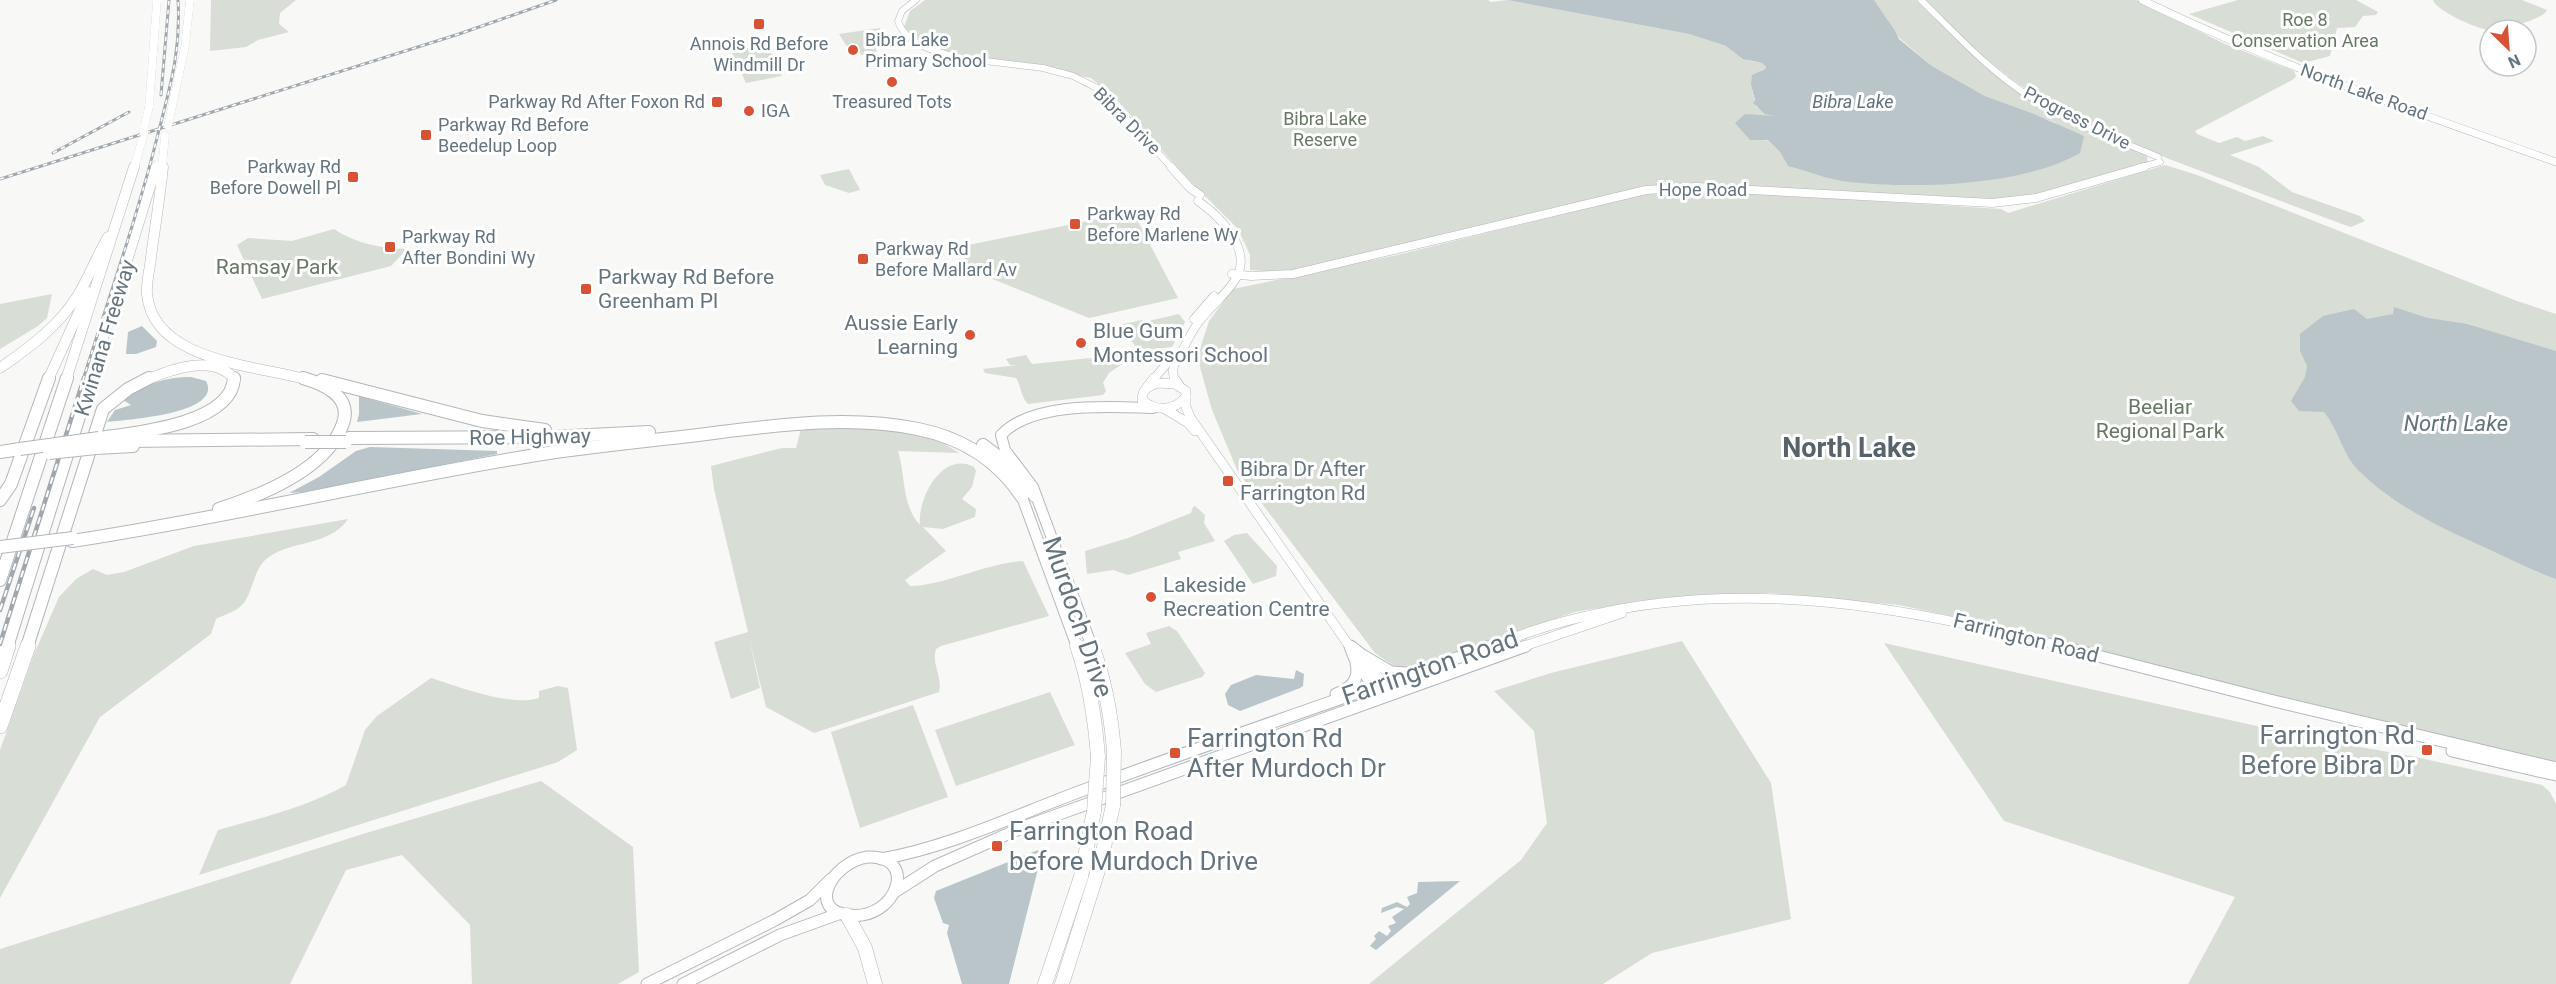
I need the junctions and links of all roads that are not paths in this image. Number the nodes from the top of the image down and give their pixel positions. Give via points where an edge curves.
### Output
1 (157, 0) edge
2 (190, 0) edge
3 (916, 0) edge
4 (1919, 0) edge
5 (2142, 0) edge
6 (2153, 0) edge
7 (167, 127) junction
8 (2556, 156) edge
9 (2155, 160) joint
10 (2556, 162) edge
11 (116, 228) junction
12 (1236, 273) junction
13 (227, 361) junction
14 (0, 368) edge
15 (1179, 385) junction
16 (1147, 387) junction
17 (1186, 398) junction
18 (1153, 408) junction
19 (1165, 409) junction
20 (686, 429) junction
21 (727, 431) junction
22 (347, 440) junction
23 (97, 443) junction
24 (1212, 447) junction
25 (0, 453) edge
26 (18, 453) junction
27 (0, 459) edge
28 (1035, 496) junction
29 (1022, 497) joint
30 (0, 500) edge
31 (73, 540) junction
32 (0, 548) edge
33 (0, 580) edge
34 (1677, 602) junction
35 (1358, 656) junction
36 (0, 671) edge
37 (1412, 673) junction
38 (1378, 686) junction
39 (1386, 697) junction
40 (2367, 724) junction
41 (1269, 725) junction
42 (0, 726) edge
43 (2446, 743) junction
44 (1243, 748) junction
45 (1177, 757) junction
46 (2556, 768) edge
47 (2555, 777) edge
48 (881, 859) junction
49 (831, 879) junction
50 (896, 891) junction
51 (844, 914) junction
52 (647, 984) edge
53 (683, 984) edge
54 (875, 984) edge
55 (1045, 984) edge
56 (1062, 984) edge

1 - 11 highway, Kwinana Freeway via 149,107
2 - 7 highway, Kwinana Freeway via 190,21
3 - 12 street, Bibra Drive via 899,18 906,36 919,45 949,55 1043,68 1073,76 1101,90 1233,236 1238,259
4 - 9 street, Progress Drive via 1983,60 2030,96
5 - 10 main road, North Lake Road via 2292,66
6 - 8 main road, North Lake Road via 2300,64
7 - 13 highway via 148,304 159,326 175,340
7 - 36 highway, Kwinana Freeway
9 - 12 street, Hope Road via 2036,198 1992,204 1696,187 1647,190 1293,274
11 - 14 highway via 71,305 50,329
11 - 30 highway via 56,359 11,484
11 - 33 highway, Kwinana Freeway
12 - 15 street, Bibra Drive via 1198,323 1173,367 1173,377
12 - 16 street, Bibra Drive via 1202,308 1170,361
13 - 20 highway via 297,373 514,427 588,432
13 - 31 highway via 298,377 335,393 342,401 345,417 333,442 294,475 235,504
15 - 16 street via 1163,382
15 - 17 street via 1186,391
16 - 18 street via 1141,397
17 - 19 street
17 - 24 street via 1189,414
18 - 19 street
18 - 28 main road, Murdoch Drive via 1108,407 1030,415 1011,423 1001,435 1001,444 1029,477
19 - 24 street via 1188,423
20 - 22 highway, Roe Highway via 551,437
20 - 28 highway, Roe Highway via 853,417 916,422 956,433 991,450 1017,472
21 - 22 highway via 549,441
21 - 29 highway, Roe Highway via 860,422 920,429 983,454 1004,471
21 - 31 highway, Roe Highway via 526,456
22 - 23 highway, bridge
23 - 26 highway, bridge
23 - 42 highway via 156,430 205,413 230,393 235,379 223,369 199,366 168,371 137,382 112,398 103,409
24 - 35 street
25 - 26 highway
26 - 27 highway
28 - 56 main road, Murdoch Drive, bridge via 1101,670 1114,751 1113,805 1101,861
29 - 55 main road, Murdoch Drive, bridge via 1087,674 1098,757 1094,812 1080,877
31 - 32 highway, Roe Highway, bridge
34 - 37 street, Farrington Road via 1580,617
34 - 39 street, Farrington Road via 1604,618
34 - 40 street, Farrington Road via 1788,599 1908,612 1972,624
35 - 37 street via 1391,672
35 - 38 street
35 - 41 street via 1359,673 1353,685
37 - 38 street, Farrington Road
38 - 39 street
38 - 41 street, Farrington Road
39 - 44 street, Farrington Road
40 - 43 street, Farrington Road
40 - 47 street, Farrington Road
41 - 45 street, Farrington Road
43 - 46 street, Farrington Road
43 - 47 street via 2548,769
44 - 45 street via 1244,743 1236,742 1190,758
44 - 50 street, Farrington Road via 1026,826 935,866
45 - 48 street, Farrington Road via 946,842
48 - 49 street via 855,860
48 - 50 street via 897,871
49 - 51 street via 827,895 834,909
49 - 52 street via 819,893 784,915
50 - 51 street via 887,903 872,912
51 - 53 street via 785,933
51 - 54 main road via 864,943

